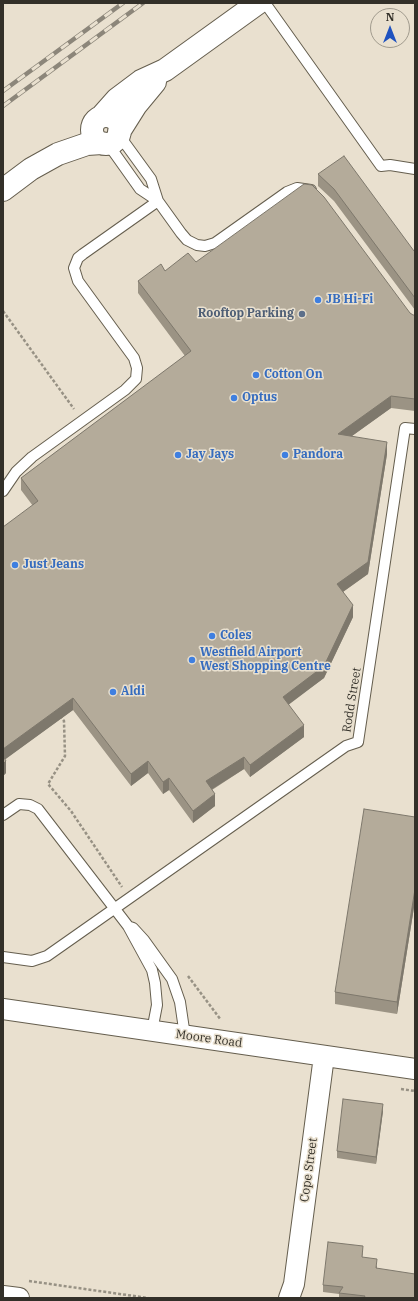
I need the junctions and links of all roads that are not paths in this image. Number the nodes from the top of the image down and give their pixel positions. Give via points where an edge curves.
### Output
1 (258, 3) edge
2 (266, 3) edge
3 (107, 133) junction
4 (415, 169) edge
5 (3, 190) edge
6 (322, 197) edge
7 (158, 201) junction
8 (415, 429) edge
9 (3, 491) edge
10 (3, 815) edge
11 (115, 909) junction
12 (128, 926) junction
13 (3, 957) edge
14 (3, 1009) edge
15 (152, 1031) junction
16 (185, 1036) junction
17 (324, 1056) junction
18 (415, 1069) edge
19 (23, 1289) edge
20 (292, 1293) edge
21 (3, 1296) edge

1 - 3 main road via 165,70 141,81 117,99
2 - 4 lane via 382,166
3 - 5 main road via 59,142 44,154 32,169
3 - 7 lane via 151,180
3 - 7 lane via 113,151 140,189
6 - 7 lane via 304,188 287,192 211,245 205,246 187,240
7 - 9 lane via 88,250 75,264 74,272 134,358 137,368 136,379 32,457 16,472
8 - 11 lane, Rodd Street via 405,428 358,742 346,746
10 - 11 lane via 19,804 38,809
11 - 12 lane
11 - 13 lane, Rodd Street via 40,960
12 - 15 lane via 152,970 156,983 157,1005
12 - 16 lane via 134,928 144,940 172,979 180,1002
14 - 15 street, Moore Road
15 - 16 street, Moore Road
16 - 17 street, Moore Road
17 - 18 street, Moore Road
17 - 20 street, Cope Street
19 - 21 street

